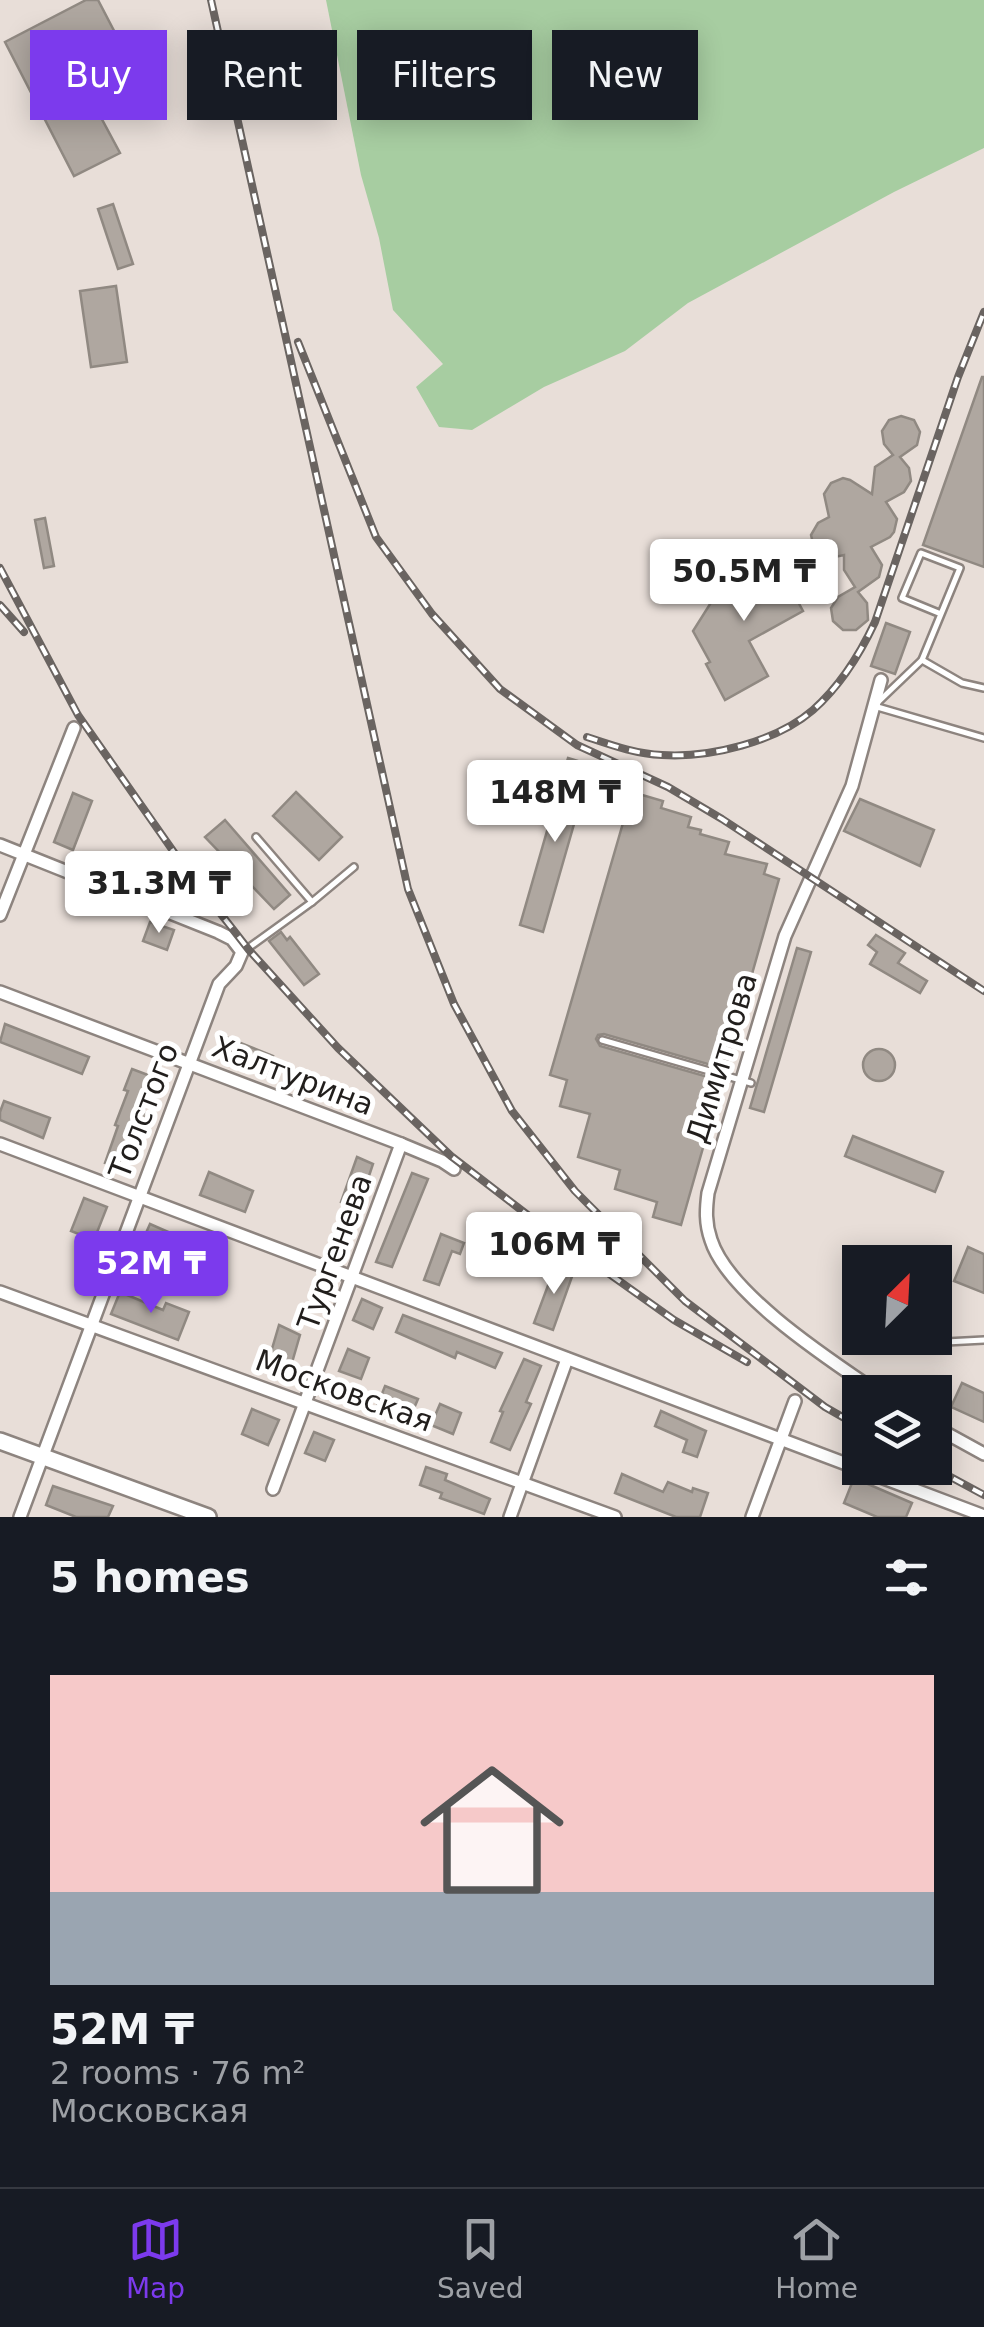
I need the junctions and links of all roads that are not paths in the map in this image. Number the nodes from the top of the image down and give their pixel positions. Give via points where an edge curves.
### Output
1 (941, 614) junction
2 (922, 660) junction
3 (882, 680) dead end
4 (984, 688) edge
5 (874, 706) junction
6 (74, 728) dead end
7 (984, 738) edge
8 (256, 837) dead end
9 (0, 845) edge
10 (23, 854) junction
11 (354, 867) dead end
12 (312, 902) junction
13 (0, 915) edge
14 (242, 952) junction
15 (0, 992) edge
16 (602, 1040) dead end
17 (189, 1063) junction
18 (746, 1081) junction
19 (0, 1144) edge
20 (401, 1144) junction
21 (454, 1169) dead end
22 (138, 1198) junction
23 (352, 1278) junction
24 (0, 1292) edge
25 (90, 1326) junction
26 (984, 1340) edge
27 (952, 1342) edge
28 (568, 1359) junction
29 (852, 1375) edge
30 (795, 1402) dead end
31 (305, 1404) junction
32 (952, 1436) edge
33 (780, 1440) junction
34 (0, 1441) edge
35 (984, 1454) edge
36 (42, 1456) junction
37 (522, 1483) junction
38 (273, 1490) dead end
39 (984, 1516) edge
40 (20, 1517) edge
41 (208, 1517) edge
42 (510, 1517) edge
43 (614, 1517) edge
44 (752, 1517) edge

1 - 1 lane via 960,568 921,552 902,598
1 - 2 lane
2 - 4 lane
2 - 5 lane
3 - 5 street, Димитрова
5 - 7 lane
5 - 18 street, Димитрова via 852,786 785,936
6 - 10 street
8 - 12 lane
9 - 10 street
10 - 13 street
10 - 14 street via 218,932
11 - 12 lane
12 - 14 lane
14 - 17 street, Толстого via 219,984
15 - 17 street, Халтурина
16 - 18 lane
17 - 20 street, Халтурина
17 - 22 street, Толстого
18 - 29 street, Димитрова via 708,1193 711,1242 738,1283
19 - 22 street
20 - 21 street, Халтурина
20 - 23 street, Тургенева
22 - 23 street
22 - 25 street, Толстого
23 - 28 street
23 - 31 street, Тургенева
24 - 25 street, Московская
25 - 31 street, Московская
25 - 36 street, Толстого
26 - 27 lane
28 - 33 street
28 - 37 street
30 - 33 street
31 - 37 street, Московская
31 - 38 street, Тургенева
32 - 35 street
33 - 39 street
33 - 44 street
34 - 36 street
36 - 40 street, Толстого
36 - 41 street
37 - 42 street
37 - 43 street, Московская

